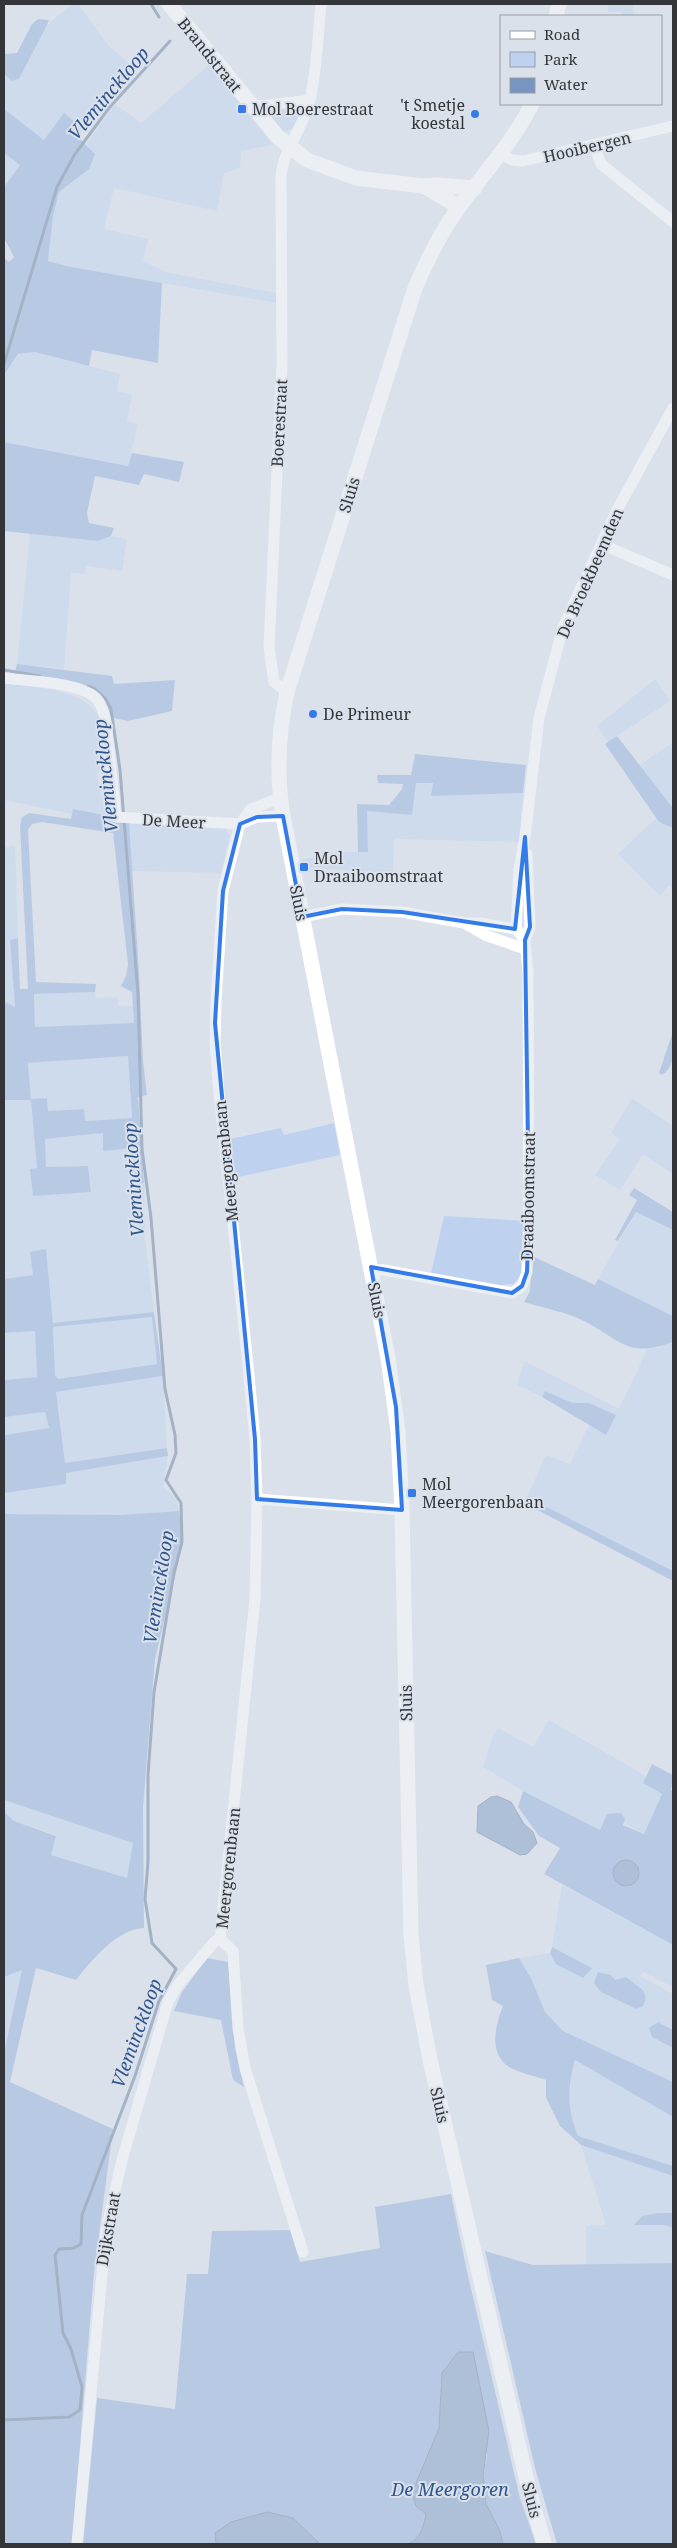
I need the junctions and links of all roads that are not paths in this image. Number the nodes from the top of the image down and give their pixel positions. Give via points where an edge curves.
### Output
1 (169, 4) edge
2 (321, 4) edge
3 (310, 100) junction
4 (531, 105) edge
5 (252, 107) junction
6 (673, 126) edge
7 (594, 146) junction
8 (290, 148) junction
9 (501, 154) junction
10 (423, 186) junction
11 (475, 188) junction
12 (459, 207) junction
13 (673, 222) edge
14 (673, 408) edge
15 (601, 544) junction
16 (673, 576) edge
17 (4, 678) edge
18 (287, 692) junction
19 (280, 798) junction
20 (283, 816) junction
21 (240, 824) junction
22 (526, 838) junction
23 (302, 917) junction
24 (464, 923) junction
25 (516, 929) junction
26 (525, 945) junction
27 (371, 1270) junction
28 (256, 1499) junction
29 (402, 1510) junction
30 (220, 1939) junction
31 (303, 2252) dead end
32 (77, 2544) edge
33 (544, 2544) edge

1 - 5 street, Brandstraat
2 - 3 street, Boerestraat
3 - 5 street, Brandstraat
3 - 8 street, Boerestraat
4 - 9 street, Sluis
5 - 8 street, Brandstraat
6 - 7 street, Hooibergen
7 - 9 street, Hooibergen via 523,161
7 - 13 street via 601,164
8 - 10 street, Brandstraat via 307,160 356,178
8 - 18 street, Boerestraat via 281,176 282,363 269,648 274,682
9 - 11 street, Sluis
10 - 11 street, Brandstraat
10 - 12 street, Brandstraat
11 - 12 street, Sluis
12 - 18 street, Sluis via 426,263 412,295
14 - 15 street, De Broekbeemden
15 - 16 street
15 - 22 street, De Broekbeemden via 563,628 539,718
17 - 21 street, De Meer via 83,690 95,697 103,708 106,722 116,817
18 - 19 street, Sluis via 279,738
19 - 20 street, Sluis
19 - 21 street via 251,809
20 - 21 street via 256,817
20 - 23 street, Sluis
21 - 28 street, Meergorenbaan via 223,891 216,1044 254,1429
22 - 25 street, De Broekbeemden via 519,870
22 - 26 street, De Broekbeemden via 530,927
23 - 24 street via 342,909 370,910
23 - 27 street, Sluis
24 - 25 street
24 - 26 street via 485,935
25 - 26 street
26 - 27 street, Draaiboomstraat via 528,972 529,1213 527,1272 522,1286 512,1293
27 - 29 street, Sluis via 396,1407
28 - 29 street
28 - 30 street, Meergorenbaan via 256,1599
29 - 33 street, Sluis via 409,1875 416,1984 430,2060
30 - 31 street, Meergorenbaan via 233,1951 238,2028 245,2068
30 - 32 street, Dijkstraat via 177,1986 168,2002 112,2200 102,2261

